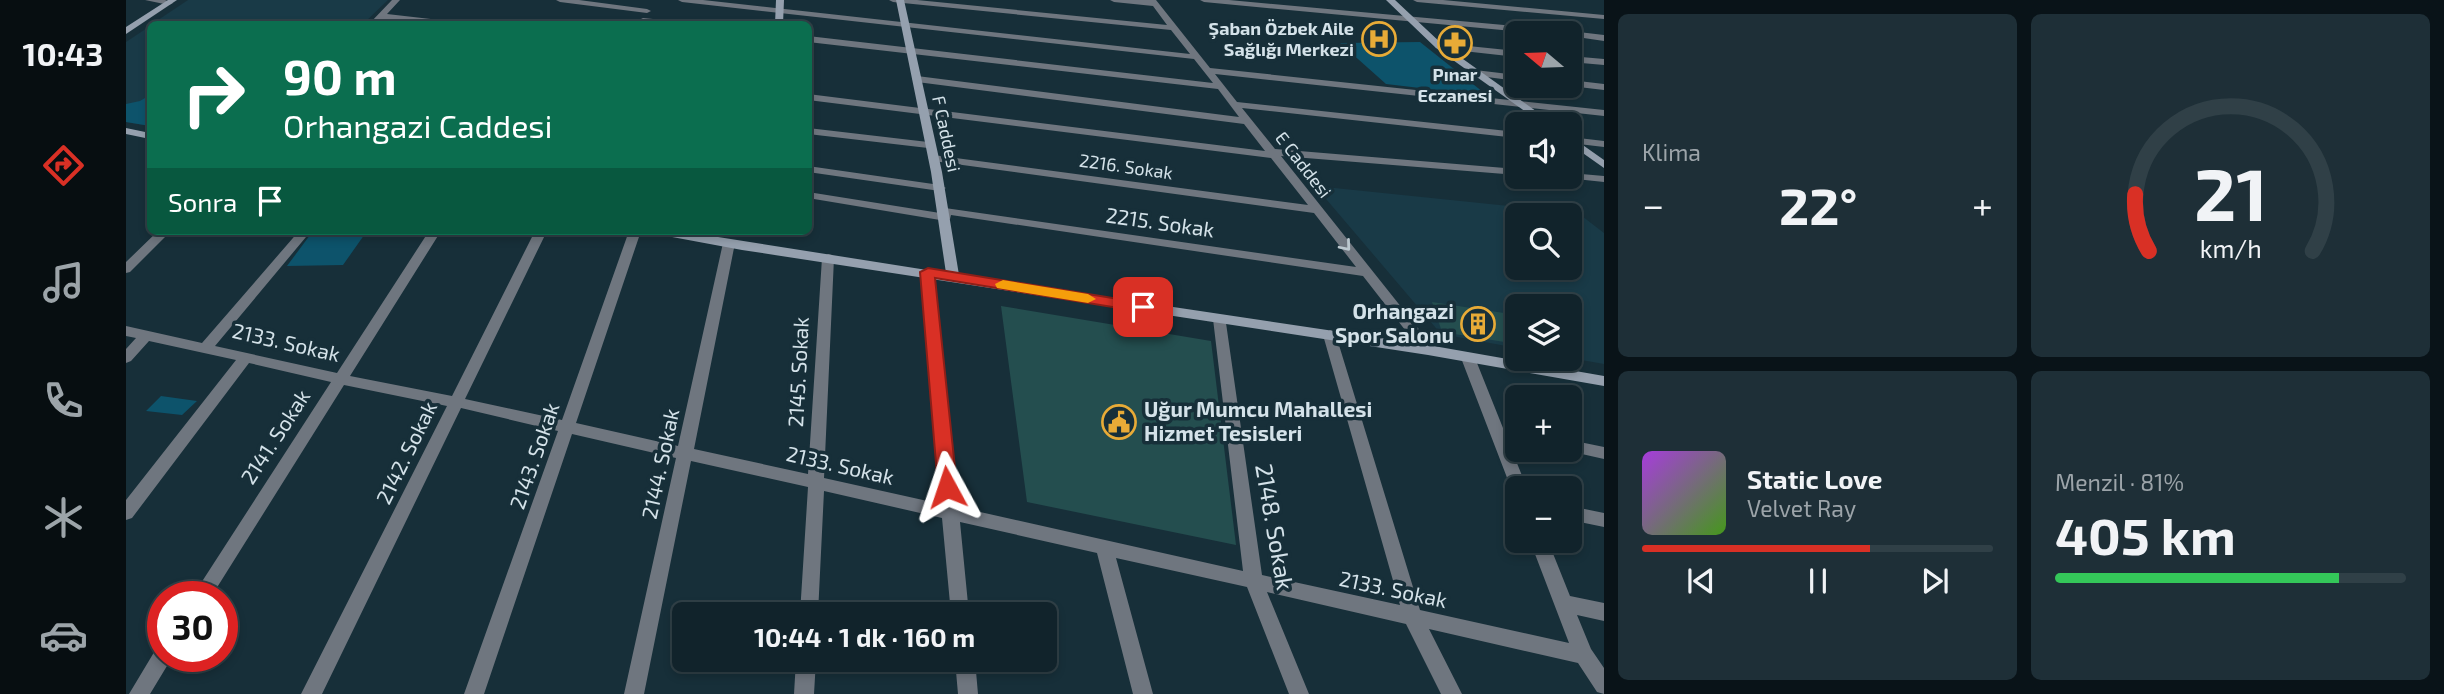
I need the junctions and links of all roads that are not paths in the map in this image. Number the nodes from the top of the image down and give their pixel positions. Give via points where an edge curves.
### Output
1 (149, 0) edge
2 (396, 0) edge
3 (560, 0) edge
4 (651, 0) edge
5 (682, 0) edge
6 (780, 0) edge
7 (893, 0) edge
8 (900, 0) edge
9 (999, 0) edge
10 (1114, 0) edge
11 (1204, 0) edge
12 (1390, 0) edge
13 (1417, 0) edge
14 (171, 1) edge
15 (1153, 2) edge
16 (995, 10) junction
17 (779, 11) junction
18 (1031, 14) junction
19 (381, 16) junction
20 (1604, 17) edge
21 (644, 18) edge
22 (1408, 19) junction
23 (376, 21) edge
24 (428, 21) edge
25 (664, 21) edge
26 (779, 21) edge
27 (905, 25) junction
28 (1174, 28) junction
29 (1505, 28) edge
30 (126, 31) edge
31 (1582, 35) edge
32 (1023, 38) junction
33 (1604, 38) edge
34 (812, 39) edge
35 (1439, 46) junction
36 (911, 51) junction
37 (1505, 53) edge
38 (1197, 57) junction
39 (1582, 60) edge
40 (1604, 62) edge
41 (1207, 69) junction
42 (1475, 73) junction
43 (1505, 77) edge
44 (917, 79) junction
45 (1582, 84) edge
46 (1221, 87) junction
47 (1604, 87) edge
48 (812, 97) edge
49 (1233, 103) junction
50 (1519, 104) junction
51 (922, 111) junction
52 (1531, 112) edge
53 (1604, 113) edge
54 (1246, 121) junction
55 (126, 131) edge
56 (812, 131) edge
57 (1505, 134) edge
58 (147, 135) edge
59 (1582, 141) edge
60 (1604, 144) edge
61 (928, 145) junction
62 (1582, 148) edge
63 (1272, 153) junction
64 (933, 158) junction
65 (1604, 165) edge
66 (812, 170) edge
67 (1505, 171) edge
68 (1582, 177) edge
69 (1604, 178) edge
70 (940, 188) junction
71 (812, 196) edge
72 (1316, 210) junction
73 (945, 214) junction
74 (161, 235) edge
75 (302, 235) edge
76 (432, 235) edge
77 (539, 235) edge
78 (634, 235) edge
79 (682, 235) edge
80 (747, 235) edge
81 (736, 245) junction
82 (828, 258) junction
83 (126, 269) edge
84 (928, 272) junction
85 (1369, 273) junction
86 (953, 276) junction
87 (1220, 320) junction
88 (126, 331) edge
89 (147, 335) junction
90 (1329, 335) junction
91 (206, 348) junction
92 (1429, 350) junction
93 (246, 357) junction
94 (126, 358) edge
95 (1468, 358) junction
96 (340, 379) junction
97 (1604, 381) edge
98 (456, 402) junction
99 (567, 427) junction
100 (1497, 433) junction
101 (1505, 435) edge
102 (1582, 448) edge
103 (1604, 453) edge
104 (685, 455) junction
105 (1514, 476) edge
106 (816, 484) junction
107 (126, 513) edge
108 (950, 514) junction
109 (1582, 515) edge
110 (1604, 520) edge
111 (1105, 549) junction
112 (1544, 553) edge
113 (211, 581) edge
114 (1254, 583) junction
115 (809, 602) edge
116 (959, 602) edge
117 (1563, 603) junction
118 (1604, 612) edge
119 (1413, 618) junction
120 (1584, 655) junction
121 (153, 672) edge
122 (805, 672) edge
123 (966, 672) edge
124 (1604, 685) edge
125 (139, 694) edge
126 (311, 694) edge
127 (474, 694) edge
128 (634, 694) edge
129 (804, 694) edge
130 (968, 694) edge
131 (1143, 694) edge
132 (1299, 694) edge
133 (1452, 694) edge

1 - 14 street
2 - 19 street
3 - 21 street
4 - 21 street
5 - 17 street
6 - 17 street
7 - 8 street
8 - 16 street
8 - 27 street, F Caddesi
9 - 16 street
10 - 15 street
11 - 22 street
12 - 22 street
13 - 20 street
14 - 30 street
15 - 28 street, E Caddesi
16 - 18 street
17 - 26 street
17 - 27 street
18 - 28 street
18 - 32 street
19 - 23 street
19 - 24 street
21 - 25 street
22 - 29 street
22 - 35 street
27 - 32 street
27 - 36 street, F Caddesi
28 - 38 street, E Caddesi
31 - 33 street
32 - 38 street
34 - 36 street
35 - 37 street
35 - 42 street
36 - 44 street, F Caddesi
36 - 46 street
38 - 41 street, E Caddesi
39 - 40 street
41 - 46 street, E Caddesi
41 - 50 street
42 - 43 street
42 - 50 street
44 - 51 street, F Caddesi
44 - 54 street
45 - 47 street
46 - 49 street, E Caddesi
48 - 51 street
49 - 54 street, E Caddesi
49 - 57 street
50 - 52 street
50 - 53 street
51 - 61 street, F Caddesi
51 - 63 street
54 - 63 street, E Caddesi
55 - 58 street
56 - 61 street
59 - 60 street
61 - 64 street, F Caddesi
62 - 65 street
63 - 67 street
63 - 72 street, E Caddesi
64 - 70 street, F Caddesi
64 - 72 street, 2216. Sokak
66 - 70 street
68 - 69 street
70 - 73 street, F Caddesi
71 - 73 street, 2215. Sokak
72 -> 85 street, E Caddesi
73 - 85 street, 2215. Sokak
73 - 86 street, F Caddesi
74 - 83 street
75 - 91 street
76 - 96 street, 2141. Sokak
77 - 98 street, 2142. Sokak
78 - 99 street, 2143. Sokak
79 - 81 street
80 - 81 street
81 - 82 street
81 - 104 street, 2144. Sokak
82 - 84 street
82 - 106 street, 2145. Sokak
84 - 86 street
84 - 108 street
85 - 92 street, E Caddesi
86 - 87 street
87 - 90 street
87 - 114 street, 2148. Sokak
88 - 89 street, 2133. Sokak
89 - 91 street, 2133. Sokak
89 - 94 street
90 - 92 street
90 - 119 street
91 - 93 street, 2133. Sokak
92 - 95 street
93 - 96 street, 2133. Sokak
93 - 107 street
95 - 97 street
95 - 100 street
96 - 98 street, 2133. Sokak
96 - 113 street, 2141. Sokak
98 - 99 street, 2133. Sokak
98 - 126 street, 2142. Sokak
99 - 104 street, 2133. Sokak
99 - 127 street, 2143. Sokak
100 - 101 street
100 - 105 street
102 - 103 street
104 - 106 street, 2133. Sokak
104 - 128 street, 2144. Sokak
106 - 108 street, 2133. Sokak
106 - 115 street, 2145. Sokak
108 - 111 street, 2133. Sokak
108 - 116 street
109 - 110 street
111 - 114 street, 2133. Sokak
111 - 131 street
112 - 117 street
114 - 119 street, 2133. Sokak
114 - 132 street, 2148. Sokak
117 - 118 street
117 - 120 street
119 - 120 street, 2133. Sokak
119 - 133 street
120 - 124 street
121 - 125 street
122 - 129 street
123 - 130 street

